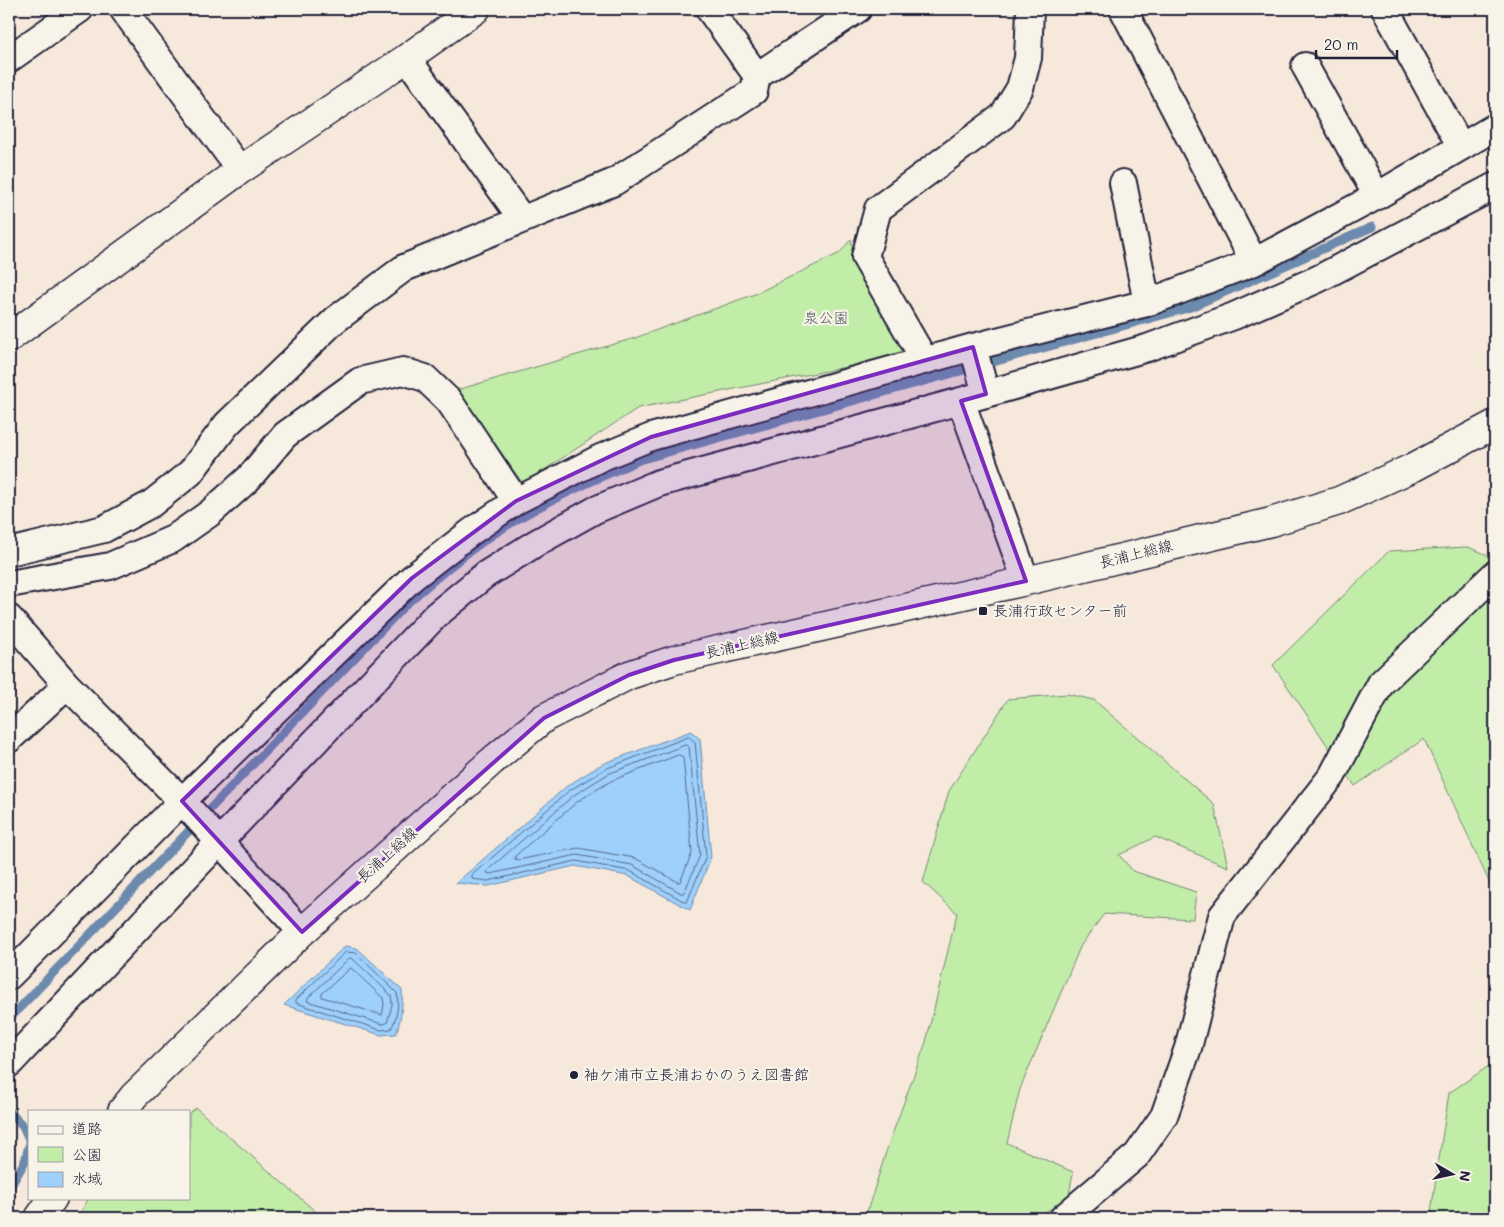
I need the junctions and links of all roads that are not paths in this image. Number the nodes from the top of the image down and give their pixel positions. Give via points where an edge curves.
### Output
1 (80, 9) edge
2 (122, 9) edge
3 (476, 9) edge
4 (709, 9) edge
5 (858, 9) edge
6 (1030, 9) edge
7 (1123, 9) edge
8 (1385, 9) edge
9 (406, 58) junction
10 (9, 59) edge
11 (1305, 66) dead end
12 (757, 76) junction
13 (1495, 128) edge
14 (1460, 147) junction
15 (240, 170) junction
16 (1123, 183) dead end
17 (1495, 186) edge
18 (1377, 196) junction
19 (522, 220) junction
20 (1254, 262) junction
21 (1147, 303) junction
22 (9, 338) edge
23 (973, 347) junction
24 (925, 361) junction
25 (973, 397) junction
26 (1495, 424) edge
27 (516, 501) junction
28 (9, 552) edge
29 (1495, 574) edge
30 (1026, 581) junction
31 (9, 584) edge
32 (9, 618) edge
33 (66, 684) junction
34 (9, 740) edge
35 (186, 805) junction
36 (214, 836) junction
37 (302, 932) junction
38 (9, 976) edge
39 (10, 1063) dead end
40 (123, 1110) edge
41 (52, 1200) edge
42 (38, 1218) edge
43 (1063, 1218) edge

1 - 10 street
2 - 15 street
3 - 9 main road
4 - 12 street
5 - 12 street
6 - 24 street via 1028,58 1020,88 1003,116 878,208 865,257
7 - 20 street
8 - 14 street
9 - 15 main road
9 - 19 street
11 - 18 street
12 - 19 street via 754,91 614,182
13 - 14 street
14 - 18 street
15 - 22 main road
16 - 21 street
17 - 25 street via 1318,279 1234,316 1147,348
18 - 20 street
19 - 28 street via 404,268 335,320 227,424 190,473 151,504 104,529
20 - 21 street
21 - 23 street
23 - 24 street
23 - 25 street
24 - 27 street via 652,437 600,458
25 - 30 street
25 - 36 street via 660,482 595,510 536,543 485,575 436,615
26 - 30 main road, 長浦上総線 via 1414,467 1339,501 1271,522
27 - 31 street via 449,401 425,378 403,371 360,380 285,435 248,479 173,539 110,566
27 - 35 street via 412,578
29 - 43 street via 1381,683 1332,776 1222,916 1188,1048 1164,1116 1137,1155
30 - 37 main road, 長浦上総線 via 674,660 629,675 544,718
32 - 33 street
33 - 34 street
33 - 35 street
35 - 36 street
35 - 38 street
36 - 37 street
36 - 39 street
37 - 40 main road, 長浦上総線
41 - 42 main road

